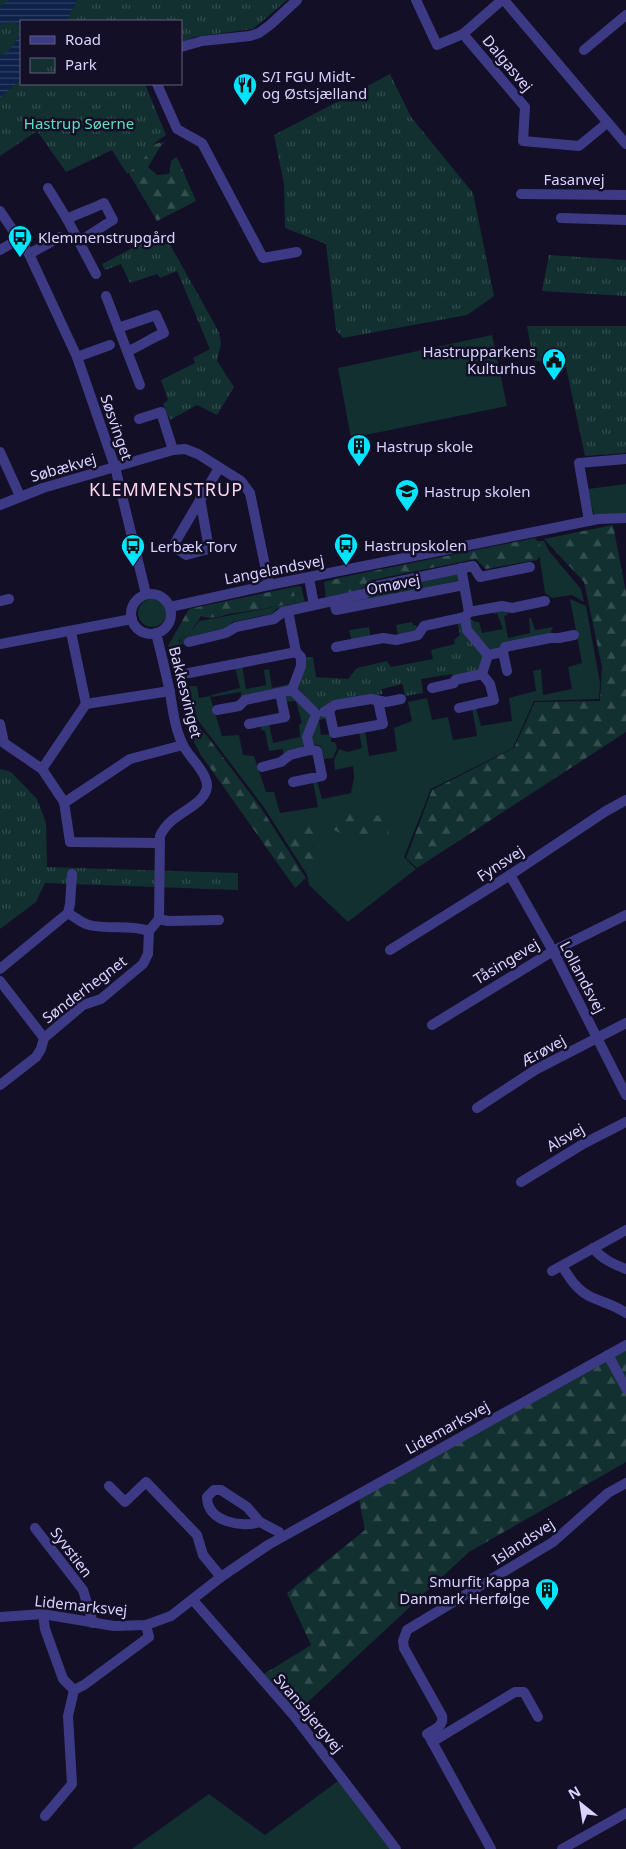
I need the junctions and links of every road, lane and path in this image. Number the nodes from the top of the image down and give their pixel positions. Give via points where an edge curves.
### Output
1 (297, 0) edge
2 (416, 0) edge
3 (503, 0) edge
4 (626, 15) edge
5 (463, 34) junction
6 (182, 48) edge
7 (584, 50) dead end
8 (158, 85) edge
9 (608, 123) junction
10 (626, 144) edge
11 (48, 188) dead end
12 (521, 194) dead end
13 (626, 195) edge
14 (0, 211) edge
15 (560, 218) dead end
16 (67, 219) junction
17 (626, 220) edge
18 (60, 237) dead end
19 (19, 239) junction
20 (79, 240) junction
21 (0, 250) edge
22 (297, 252) dead end
23 (28, 254) junction
24 (96, 274) dead end
25 (106, 296) dead end
26 (118, 328) junction
27 (110, 345) dead end
28 (128, 351) junction
29 (77, 357) junction
30 (140, 385) dead end
31 (139, 419) dead end
32 (173, 450) junction
33 (0, 452) edge
34 (626, 459) edge
35 (115, 468) junction
36 (219, 468) junction
37 (20, 496) junction
38 (200, 498) junction
39 (0, 505) edge
40 (626, 518) edge
41 (590, 521) junction
42 (530, 567) dead end
43 (461, 568) junction
44 (309, 578) junction
45 (268, 584) junction
46 (464, 585) junction
47 (146, 594) junction
48 (334, 601) junction
49 (545, 601) dead end
50 (314, 605) junction
51 (170, 607) junction
52 (288, 611) junction
53 (467, 615) junction
54 (132, 619) junction
55 (71, 632) junction
56 (156, 633) junction
57 (574, 635) dead end
58 (189, 642) dead end
59 (0, 644) edge
60 (336, 647) dead end
61 (296, 652) junction
62 (503, 652) junction
63 (488, 655) junction
64 (507, 671) dead end
65 (189, 673) dead end
66 (482, 674) junction
67 (432, 688) dead end
68 (292, 690) junction
69 (170, 691) junction
70 (280, 692) junction
71 (401, 699) dead end
72 (378, 700) junction
73 (86, 704) junction
74 (458, 708) dead end
75 (217, 710) dead end
76 (329, 710) junction
77 (316, 714) junction
78 (0, 724) edge
79 (249, 724) dead end
80 (183, 745) junction
81 (310, 750) junction
82 (262, 767) dead end
83 (42, 769) junction
84 (292, 782) dead end
85 (626, 800) edge
86 (64, 803) junction
87 (159, 843) junction
88 (72, 874) dead end
89 (510, 875) junction
90 (68, 913) junction
91 (626, 914) edge
92 (159, 919) junction
93 (219, 920) dead end
94 (149, 931) junction
95 (390, 950) dead end
96 (553, 951) junction
97 (0, 969) edge
98 (0, 981) edge
99 (626, 1023) edge
100 (432, 1025) dead end
101 (598, 1037) junction
102 (44, 1038) junction
103 (0, 1085) edge
104 (626, 1094) edge
105 (477, 1108) dead end
106 (626, 1122) edge
107 (521, 1182) dead end
108 (626, 1230) edge
109 (593, 1248) junction
110 (562, 1266) junction
111 (626, 1269) edge
112 (552, 1271) dead end
113 (626, 1313) edge
114 (626, 1345) edge
115 (608, 1355) junction
116 (626, 1388) edge
117 (626, 1483) edge
118 (109, 1486) dead end
119 (260, 1522) junction
120 (35, 1528) dead end
121 (282, 1537) junction
122 (221, 1577) junction
123 (193, 1600) junction
124 (43, 1614) junction
125 (0, 1617) edge
126 (93, 1623) junction
127 (146, 1625) junction
128 (74, 1690) junction
129 (538, 1717) dead end
130 (428, 1736) junction
131 (626, 1813) edge
132 (45, 1816) dead end
133 (396, 1849) edge
134 (491, 1849) edge
135 (562, 1849) edge

1 - 6 street via 259,33 202,41
2 - 5 street, Dalgasvej via 437,45
3 - 5 street, Dalgasvej
3 - 9 street, Dalgasvej
4 - 7 street
5 - 9 street, Dalgasvej via 525,106 523,141 579,146
8 - 22 street via 177,129 202,143 263,258
9 - 10 street, Dalgasvej
11 - 16 street
12 - 13 street, Fasanvej
14 - 19 street, Søsvinget
15 - 17 street
16 - 20 street
16 - 20 street via 104,203 113,220
18 - 23 street
19 - 21 street
19 - 23 street, Søsvinget
20 - 24 street
23 - 29 street, Søsvinget
25 - 26 street
26 - 28 street
26 - 28 street via 156,315 164,333
27 - 29 street
28 - 30 street
29 - 35 street, Søsvinget
31 - 32 street, Søsvinget via 161,412
32 - 35 street
32 - 36 street via 185,449 198,454
33 - 37 street, Søbækvej
34 - 41 street via 579,463
35 - 37 street, Søbækvej
35 - 47 street, Søsvinget
36 - 38 street
36 - 45 street via 242,481 250,493
37 - 39 street, Søbækvej
38 - 38 street via 173,546 186,555 209,549
40 - 41 street, Langelandsvej
41 - 44 street, Langelandsvej
42 - 43 street via 480,577 473,566
43 - 46 street
43 - 48 street, Omøvej via 376,586 364,594
44 - 45 street, Langelandsvej
44 - 50 street
45 - 51 street, Langelandsvej
46 - 48 street, Omøvej via 336,610
46 - 53 street
47 - 51 street via 160,596
47 - 54 street via 133,605
48 - 50 street, Omøvej
49 - 53 street via 512,608 502,606
50 - 52 street, Omøvej
51 - 56 street via 169,623
52 - 58 street, Omøvej via 274,619
52 - 61 street
53 - 60 street via 424,626 418,635
53 - 63 street via 467,630
54 - 55 street
54 - 56 street via 142,632
55 - 59 street
55 - 73 street
56 - 69 street, Bakkesvinget
57 - 62 street via 505,647
61 - 65 street
61 - 68 street via 301,666
62 - 63 street
62 - 64 street
63 - 66 street
66 - 67 street
66 - 74 street via 490,684 494,700
68 - 70 street
68 - 77 street
69 - 73 street
69 - 80 street, Bakkesvinget via 175,724
70 - 75 street
70 - 79 street via 285,716
71 - 72 street
72 - 76 street via 335,706
72 - 76 street via 383,724 334,733
73 - 83 street
76 - 77 street
77 - 81 street via 307,737
78 - 83 street via 4,743
80 - 86 street via 130,759
80 - 87 street, Bakkesvinget via 207,786 200,800 167,824
81 - 82 street
81 - 84 street via 318,751 322,776
83 - 86 street
85 - 89 street, Fynsvej
86 - 87 street via 70,842
87 - 92 street, Bakkesvinget
88 - 90 street
89 - 95 street, Fynsvej
89 - 96 street, Lollandsvej
90 - 94 street via 91,926 138,927
90 - 97 street
91 - 96 street, Tåsingevej
92 - 93 street
92 - 94 street
94 - 102 street, Sønderhegnet via 148,954 143,964 101,999 83,1005
96 - 100 street, Tåsingevej
96 - 101 street, Lollandsvej
98 - 102 street, Sønderhegnet
99 - 101 street, Ærøvej
101 - 104 street, Lollandsvej
101 - 105 street, Ærøvej via 536,1070
102 - 103 street, Sønderhegnet via 36,1057
106 - 107 street, Alsvej
108 - 109 street
109 - 110 street
109 - 111 street via 599,1255
110 - 112 street
110 - 113 street via 581,1291
114 - 115 street, Lidemarksvej
115 - 116 street
115 - 121 street, Lidemarksvej
117 - 130 street, Islandsvej via 608,1493 553,1542 407,1630 404,1648 443,1721
118 - 122 street via 125,1502 146,1482 197,1535 204,1555
119 - 119 street via 247,1507 221,1490 214,1490 207,1497 210,1509 229,1523 251,1525
119 - 121 street
120 - 126 street, Syvstien via 83,1590
121 - 122 street, Lidemarksvej
122 - 123 street, Lidemarksvej
123 - 127 street, Lidemarksvej via 171,1616
123 - 133 street, Svansbjergvej via 295,1717
124 - 125 street, Lidemarksvej
124 - 126 street, Lidemarksvej
124 - 128 street via 44,1629 63,1679
126 - 127 street, Lidemarksvej
127 - 128 street via 149,1637
128 - 132 street via 68,1716 72,1784
129 - 130 street via 524,1692 515,1692
130 - 134 street
131 - 135 street

